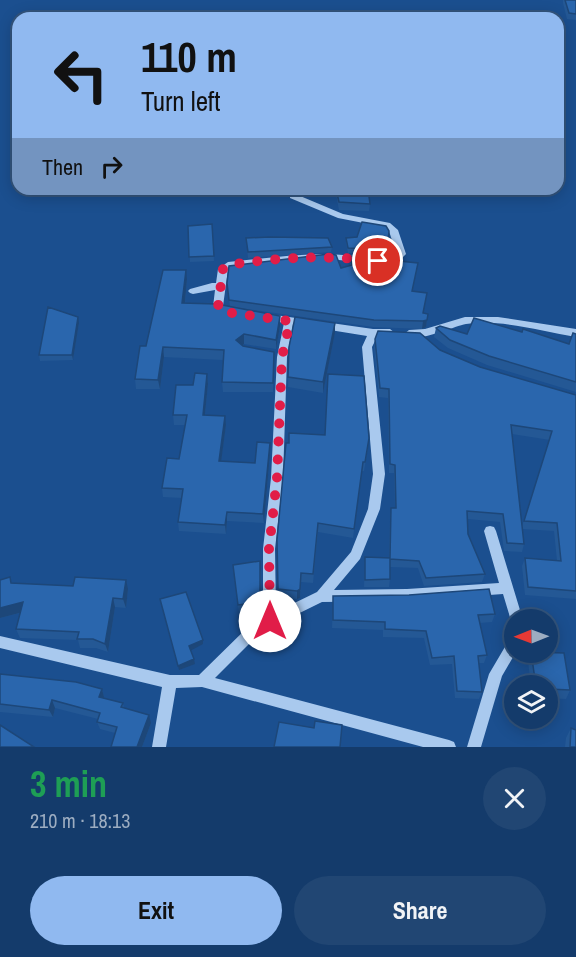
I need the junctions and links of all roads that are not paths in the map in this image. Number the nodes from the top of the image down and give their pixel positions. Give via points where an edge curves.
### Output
1 (293, 196) dead end
2 (220, 287) junction
3 (193, 291) dead end
4 (234, 313) edge
5 (254, 315) edge
6 (290, 321) junction
7 (373, 333) junction
8 (576, 333) edge
9 (490, 531) dead end
10 (507, 588) junction
11 (321, 596) junction
12 (514, 609) edge
13 (270, 621) junction
14 (0, 642) edge
15 (504, 661) edge
16 (202, 681) junction
17 (170, 682) junction
18 (159, 747) edge
19 (449, 747) edge
20 (474, 747) edge

1 - 2 street via 341,216 387,225 393,230 401,254 396,259 378,261 328,256 228,265 223,269
2 - 3 street
2 - 4 street via 218,307
5 - 6 street
6 - 7 street
6 - 13 street via 277,356 277,478 269,549
7 - 8 street via 427,338 452,323 473,320
7 - 11 street via 367,347 379,474 374,509 356,555
9 - 10 street
10 - 11 street
10 - 12 street
11 - 13 street
13 - 16 street via 256,628
14 - 17 street
15 - 20 street via 496,674
16 - 17 street
16 - 19 street
17 - 18 street

